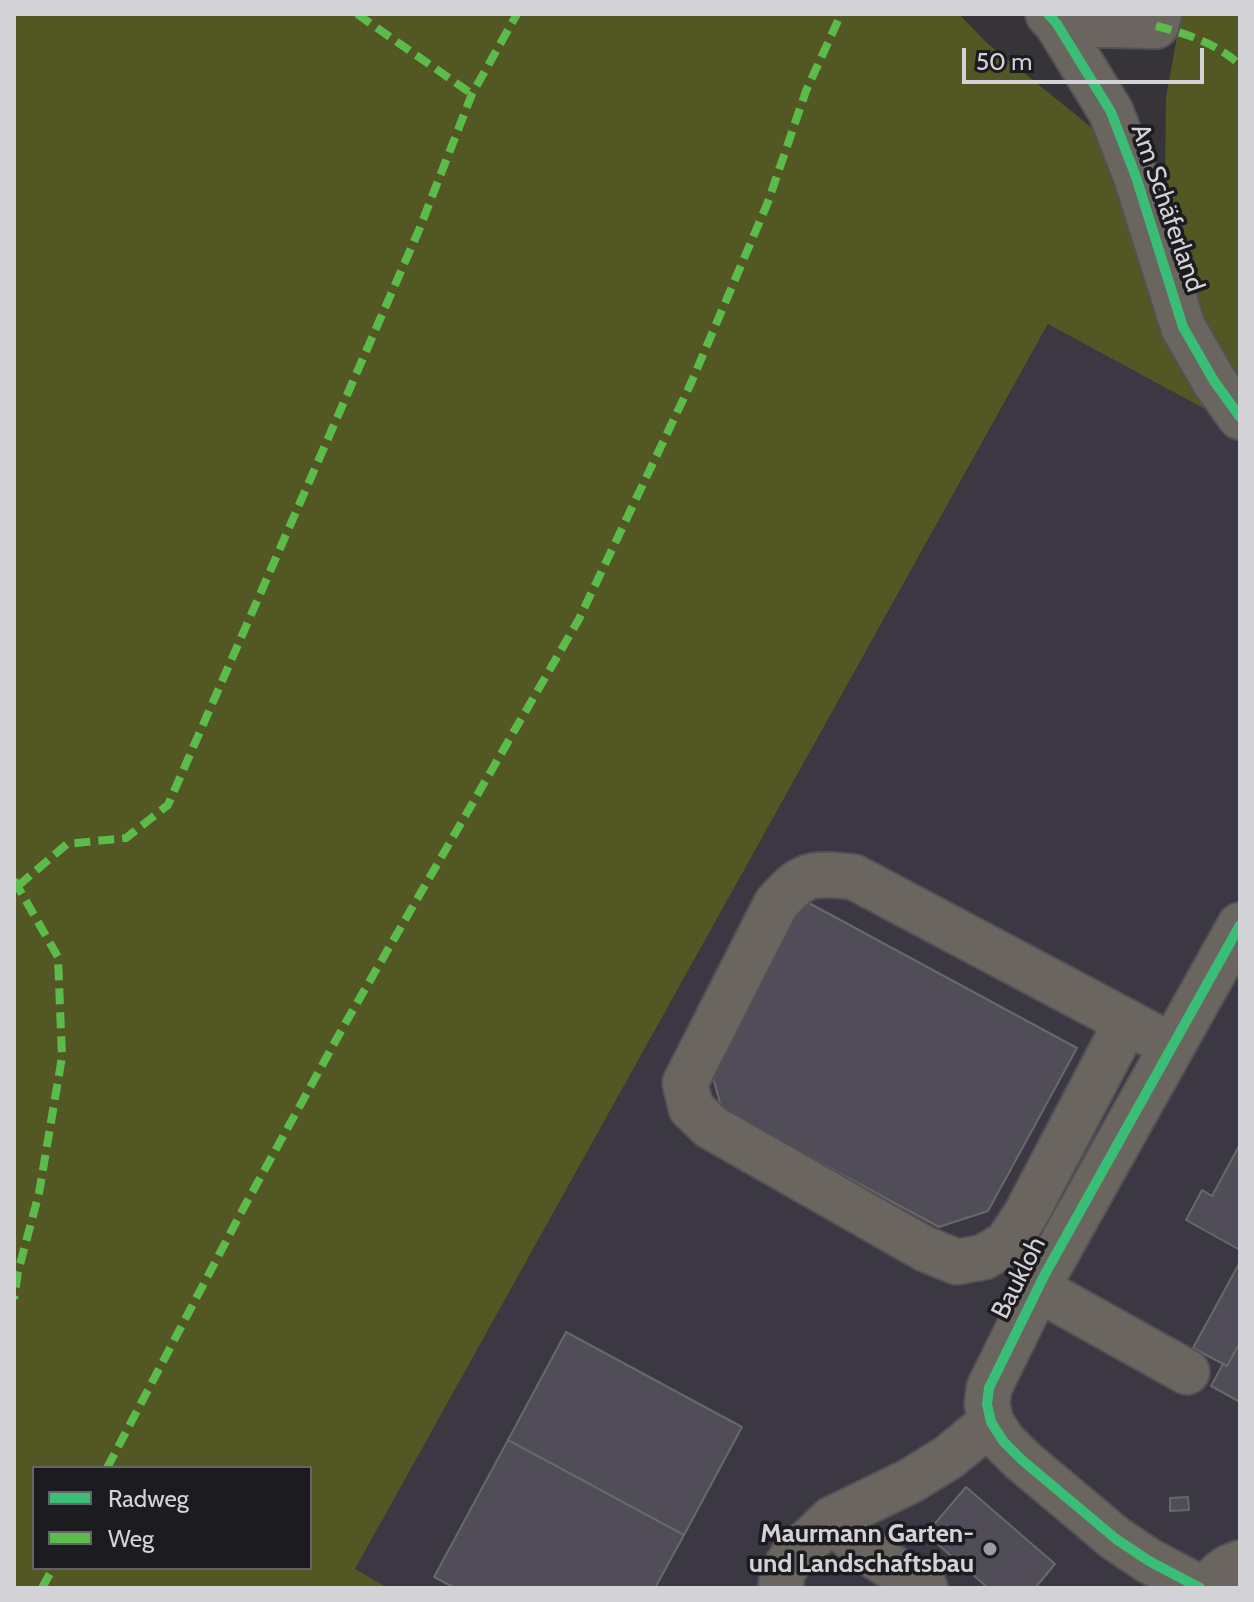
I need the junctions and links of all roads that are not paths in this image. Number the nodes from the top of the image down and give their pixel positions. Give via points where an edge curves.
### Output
1 (1159, 14) edge
2 (1053, 19) edge
3 (1240, 417) edge
4 (1240, 925) edge
5 (1126, 1023) junction
6 (1172, 1046) junction
7 (1038, 1289) junction
8 (1187, 1372) dead end
9 (991, 1422) junction
10 (832, 1519) junction
11 (1240, 1563) edge
12 (787, 1573) edge
13 (925, 1588) edge
14 (1200, 1588) edge
15 (1209, 1588) edge

1 - 2 street via 1156,26
2 - 3 street, Am Schäferland via 1111,112 1183,327
4 - 6 street, Baukloh
5 - 5 street via 854,877 817,873 793,884 776,904 685,1083 691,1108 711,1127 957,1262 984,1257 1007,1243
5 - 6 street
6 - 7 street, Baukloh
7 - 8 street
7 - 9 street, Baukloh via 989,1388
9 - 10 street via 910,1481
9 - 14 street via 1022,1460 1116,1539
10 - 12 street
10 - 13 street via 863,1549
11 - 15 street via 1216,1576

